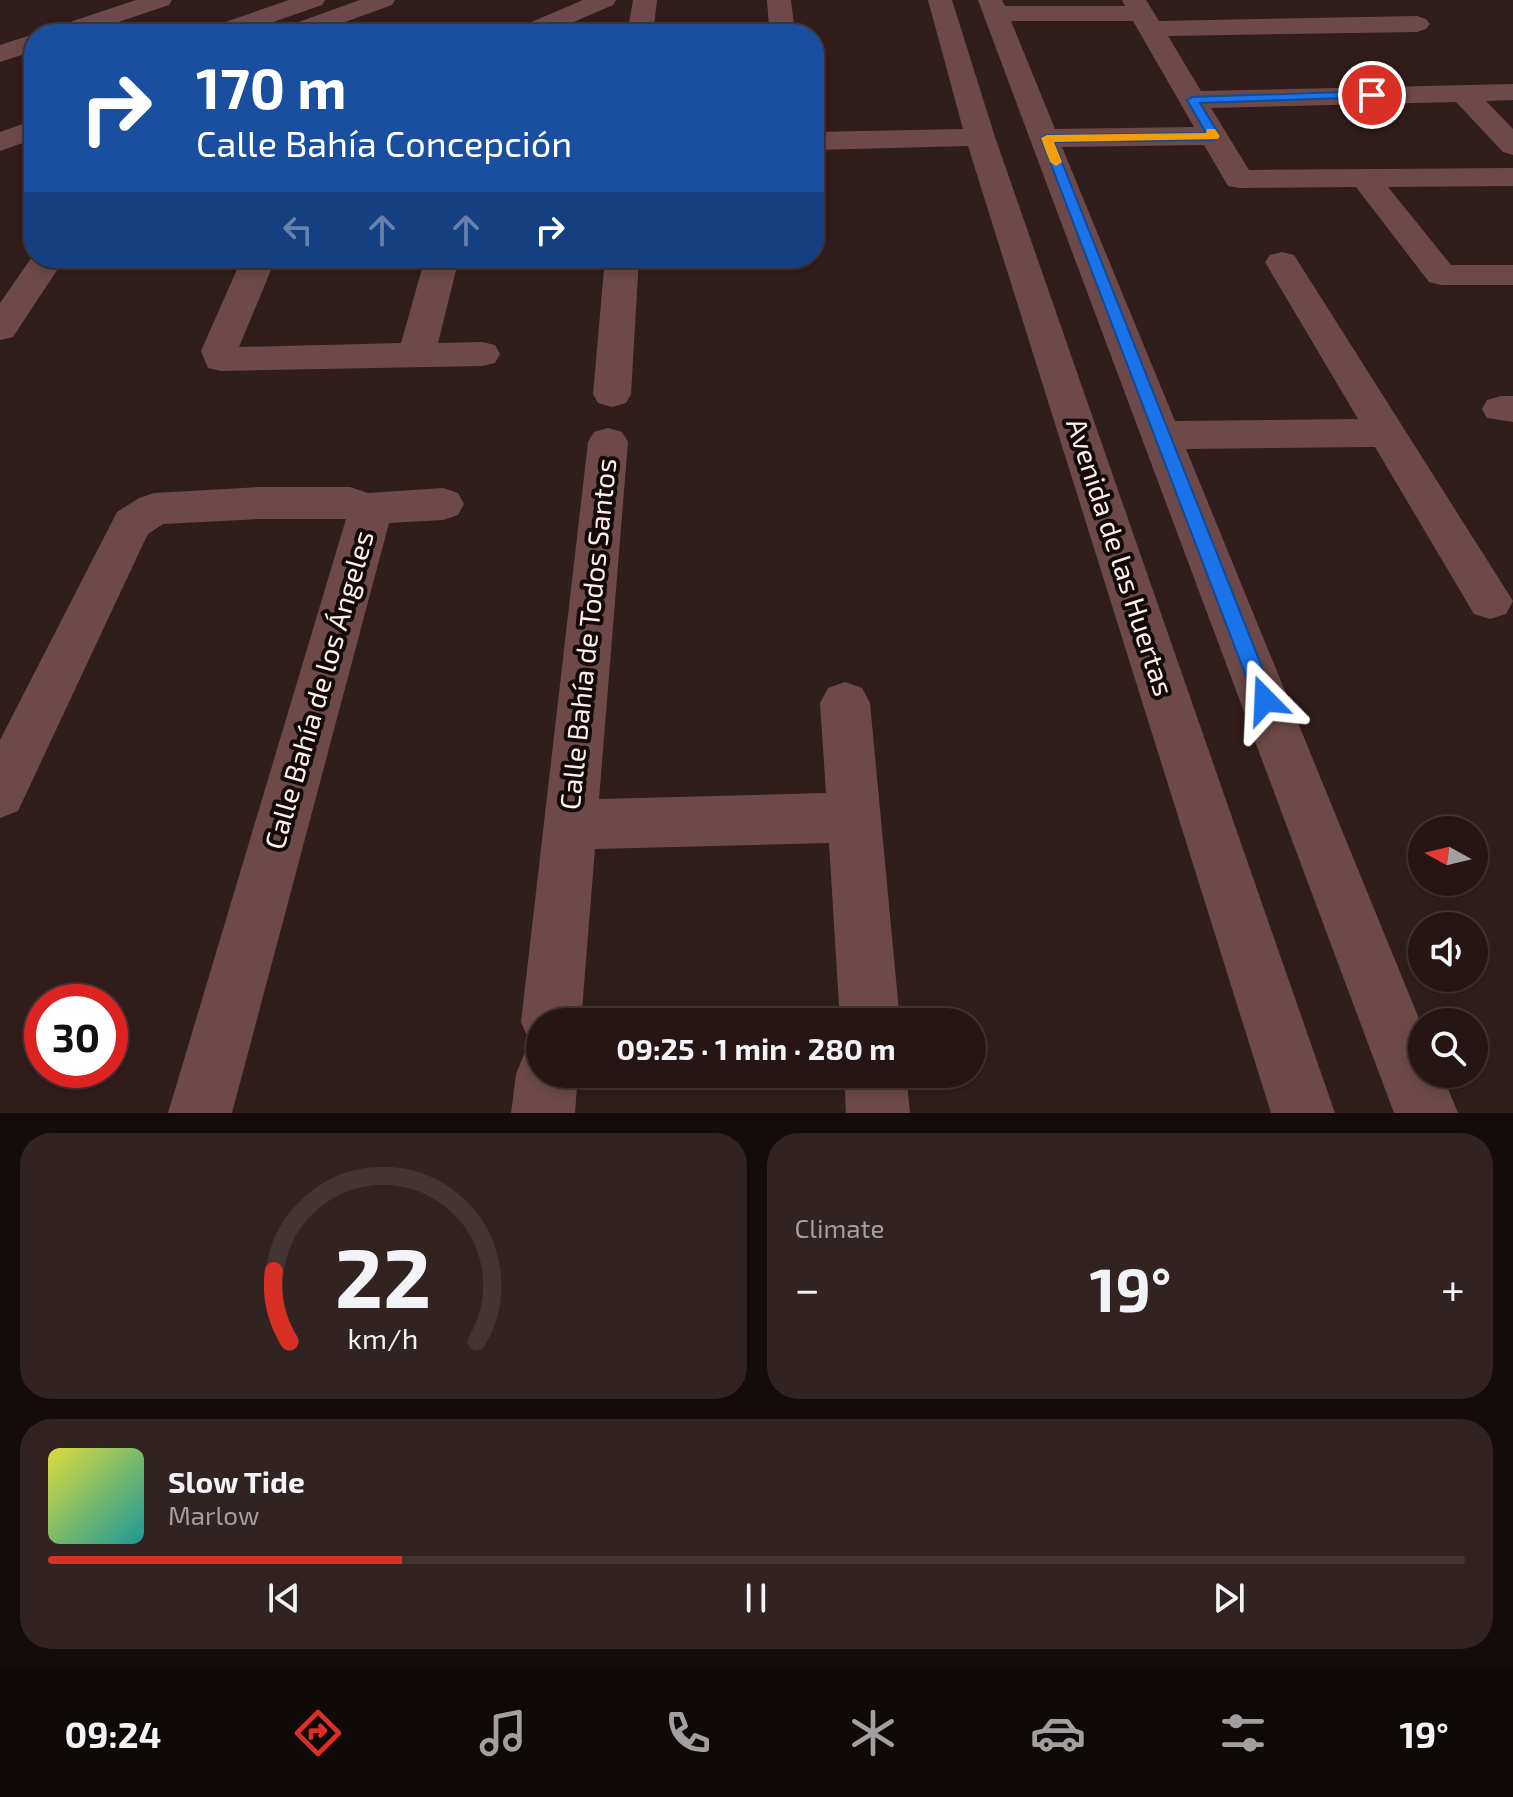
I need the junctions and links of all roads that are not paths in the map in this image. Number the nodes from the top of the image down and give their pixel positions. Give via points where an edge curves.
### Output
1 (160, 0) edge
2 (233, 0) edge
3 (383, 0) edge
4 (604, 0) edge
5 (645, 0) edge
6 (779, 0) edge
7 (940, 0) edge
8 (1265, 0) edge
9 (1393, 0) edge
10 (993, 7) edge
11 (1143, 14) edge
12 (326, 18) edge
13 (88, 24) edge
14 (208, 24) edge
15 (236, 24) edge
16 (548, 24) edge
17 (641, 24) edge
18 (782, 24) edge
19 (1287, 27) junction
20 (24, 46) edge
21 (0, 54) edge
22 (1462, 92) junction
23 (1513, 92) edge
24 (1192, 100) junction
25 (24, 133) edge
26 (1214, 136) junction
27 (980, 137) junction
28 (1047, 138) junction
29 (824, 141) edge
30 (0, 142) edge
31 (1513, 146) edge
32 (1513, 177) edge
33 (1365, 178) junction
34 (24, 242) edge
35 (1282, 262) dead end
36 (41, 268) edge
37 (255, 268) edge
38 (439, 268) edge
39 (621, 268) edge
40 (0, 274) edge
41 (1513, 275) edge
42 (0, 329) edge
43 (412, 354) junction
44 (482, 354) dead end
45 (612, 394) dead end
46 (1387, 433) junction
47 (1162, 435) junction
48 (608, 442) dead end
49 (443, 504) dead end
50 (365, 509) junction
51 (1490, 601) dead end
52 (845, 703) dead end
53 (0, 794) edge
54 (854, 817) junction
55 (569, 825) junction
56 (552, 1008) edge
57 (869, 1008) edge
58 (546, 1088) edge
59 (876, 1088) edge
60 (200, 1113) edge
61 (543, 1113) edge
62 (878, 1113) edge
63 (1303, 1113) edge
64 (1426, 1113) edge

1 - 13 street
2 - 14 street
3 - 12 street
4 - 16 street
5 - 17 street
6 - 18 street
7 - 27 street, Avenida de las Huertas
8 - 19 street
9 - 19 street via 1417,24
10 - 11 street
10 - 28 street
11 - 19 street
11 - 24 street
12 - 15 street
20 - 21 street
22 - 23 street
22 - 24 street
22 - 31 street
24 - 26 street
25 - 30 street
26 - 28 street
26 - 33 street via 1239,179
27 - 29 street
27 - 63 street, Avenida de las Huertas
28 - 47 street
32 - 33 street
33 - 41 street via 1441,275
34 - 40 street
35 - 46 street
36 - 42 street
37 - 43 street via 219,351 221,359
38 - 43 street via 418,349
39 - 45 street
43 - 44 street
46 - 47 street
46 - 51 street
47 - 64 street
48 - 55 street, Calle Bahía de Todos Santos
49 - 50 street
50 - 53 street, Calle Bahía de los Ángeles via 350,503 259,503 154,509 132,523
50 - 60 street, Calle Bahía de los Ángeles via 368,522
52 - 54 street
54 - 55 street, Calle Bahía de Todos Santos
54 - 57 street
55 - 56 street, Calle Bahía de Todos Santos
58 - 61 street
59 - 62 street

